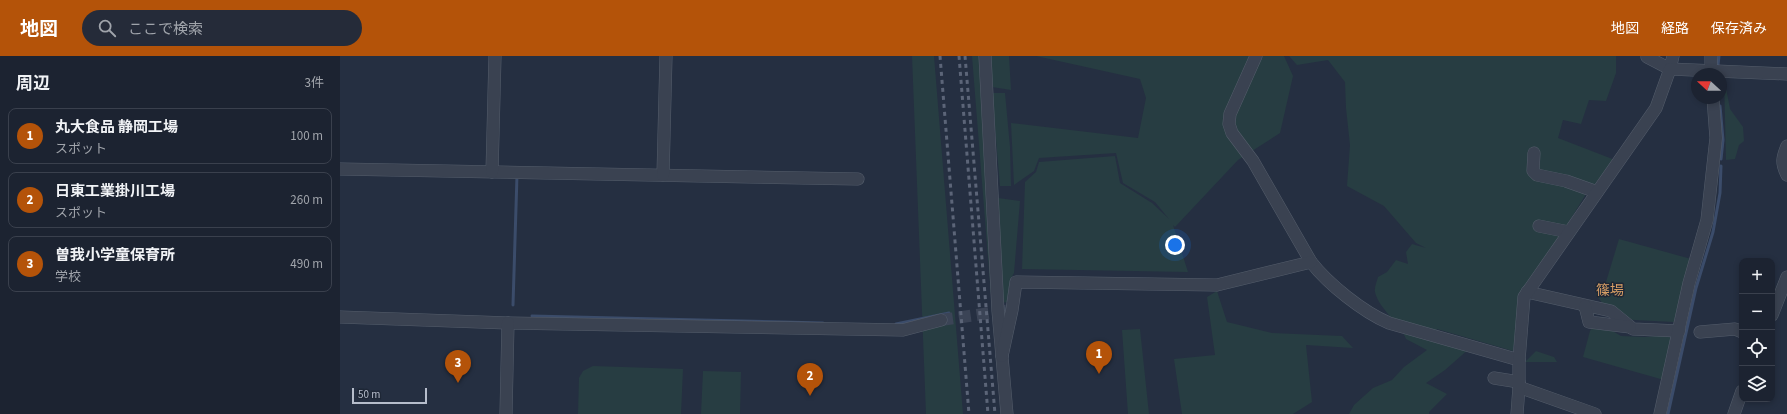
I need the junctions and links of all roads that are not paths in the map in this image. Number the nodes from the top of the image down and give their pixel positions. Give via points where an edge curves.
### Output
1 (495, 56) edge
2 (666, 56) edge
3 (985, 56) edge
4 (1256, 56) edge
5 (1673, 56) edge
6 (1712, 56) edge
7 (1646, 58) dead end
8 (1670, 68) junction
9 (1711, 68) edge
10 (1691, 70) edge
11 (1727, 72) edge
12 (1787, 74) edge
13 (1713, 104) edge
14 (1787, 146) edge
15 (1534, 153) dead end
16 (340, 169) edge
17 (492, 172) junction
18 (663, 175) junction
19 (1787, 175) edge
20 (858, 179) dead end
21 (1597, 192) junction
22 (1539, 226) dead end
23 (1570, 232) junction
24 (1311, 262) junction
25 (1787, 277) edge
26 (1527, 292) junction
27 (1775, 307) edge
28 (340, 317) edge
29 (941, 320) tunnel mouth
30 (508, 323) junction
31 (1679, 331) junction
32 (1739, 331) edge
33 (1700, 332) dead end
34 (1002, 356) junction
35 (1519, 360) junction
36 (1494, 378) dead end
37 (1519, 385) junction
38 (1739, 400) edge
39 (506, 414) edge
40 (1007, 414) edge
41 (1517, 414) edge
42 (1595, 414) edge
43 (1660, 414) edge
44 (1734, 414) edge

1 - 17 street
2 - 18 street
3 - 34 street
4 - 24 street via 1230,114 1229,124 1232,133 1253,161
5 - 8 street
6 - 9 street
7 - 8 street
8 - 10 street
8 - 21 street via 1656,108
11 - 12 street
13 - 31 street via 1716,138 1707,220 1689,283
14 - 19 street via 1782,165
15 - 21 street via 1533,171 1537,175 1566,181
16 - 17 street
17 - 18 street
18 - 20 street
21 - 23 street
22 - 23 street
23 - 26 street
24 - 34 street via 1217,285 1016,282
24 - 35 street via 1322,276 1374,317
25 - 27 street
26 - 31 street via 1611,311 1633,329
26 - 35 street via 1522,310
28 - 30 street
29 - 30 street via 903,330
30 - 39 street
31 - 43 street
32 - 33 street
34 - 40 street
35 - 37 street
36 - 37 street
37 - 41 street
37 - 42 street
38 - 44 street

